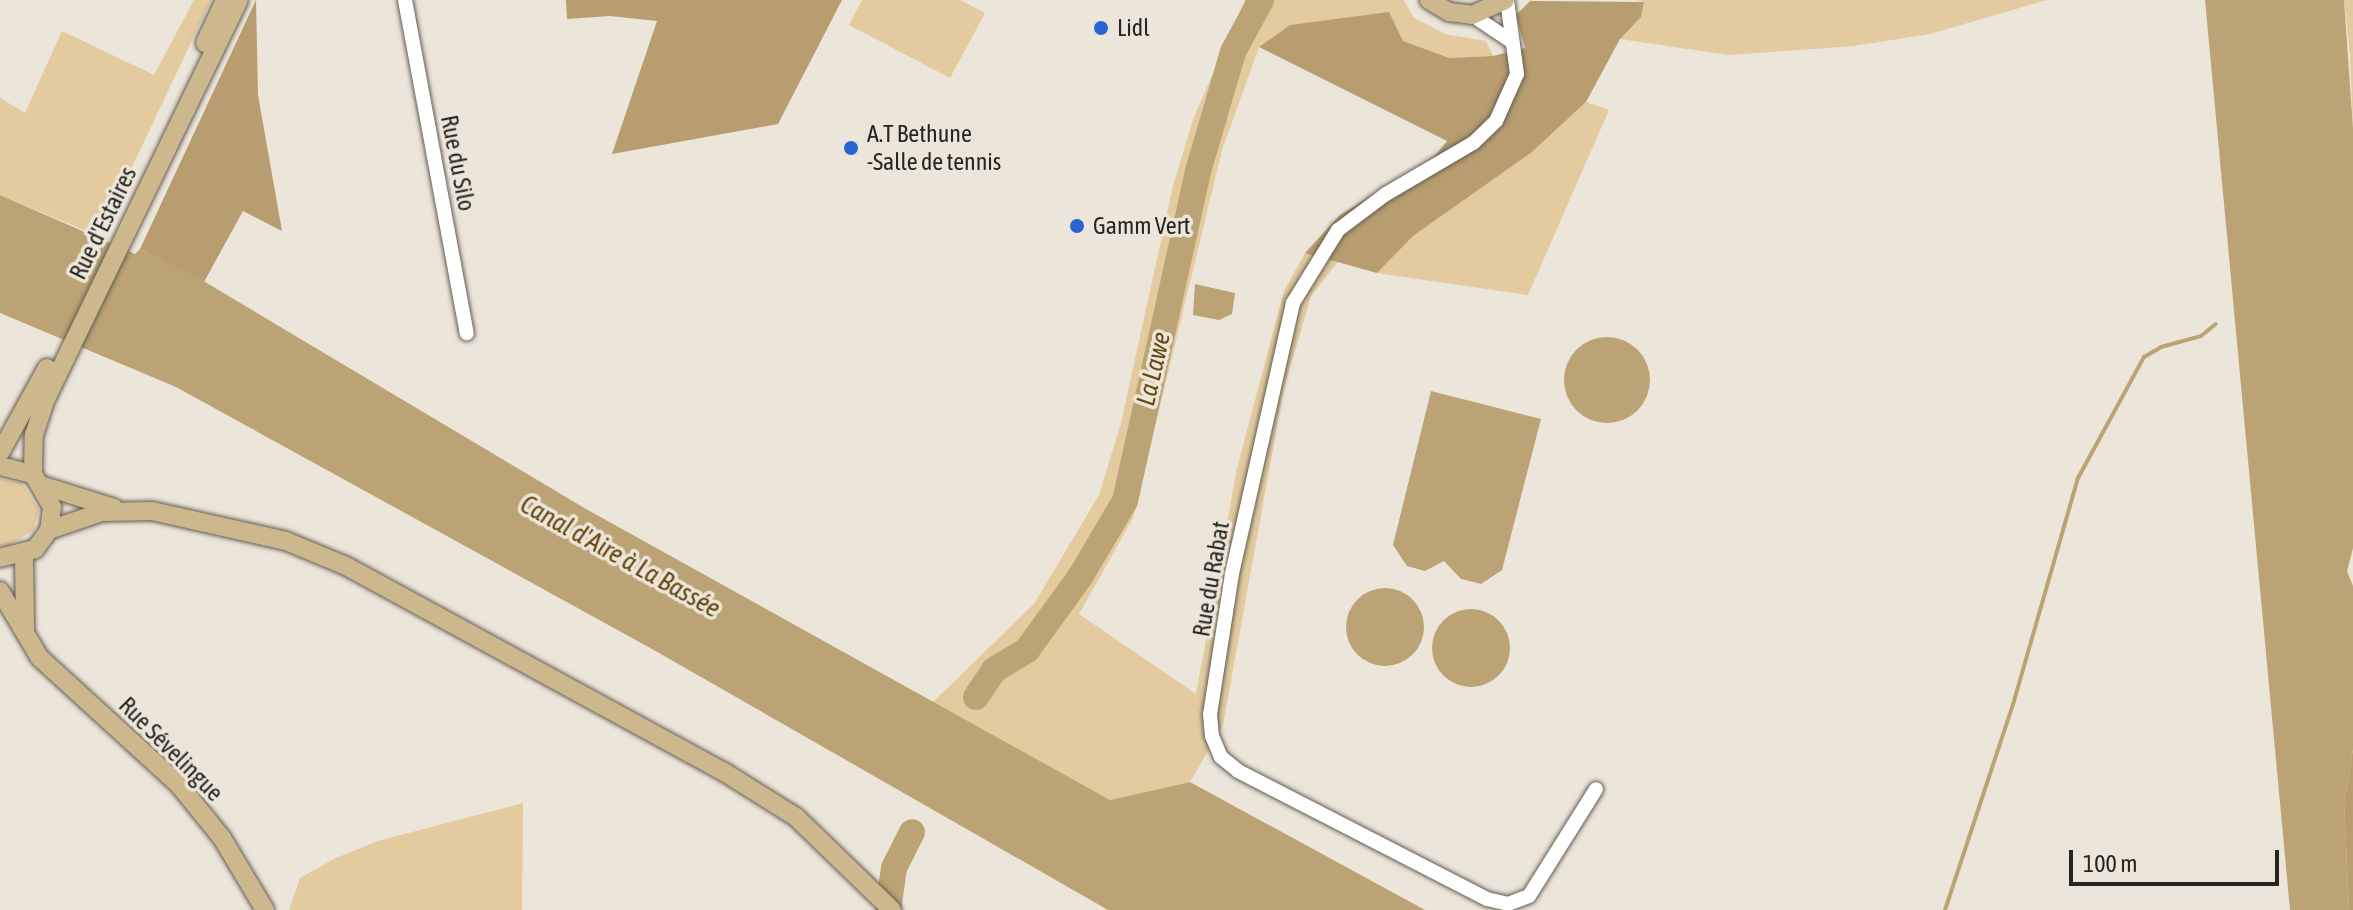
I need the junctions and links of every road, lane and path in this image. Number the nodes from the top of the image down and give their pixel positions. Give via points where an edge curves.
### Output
1 (225, 0) edge
2 (239, 0) edge
3 (405, 0) edge
4 (1429, 0) edge
5 (1506, 0) edge
6 (1472, 15) junction
7 (1511, 41) junction
8 (114, 244) junction
9 (467, 333) dead end
10 (60, 355) junction
11 (0, 453) edge
12 (0, 466) edge
13 (38, 480) junction
14 (125, 511) junction
15 (49, 530) junction
16 (24, 555) junction
17 (0, 558) edge
18 (0, 591) edge
19 (25, 637) junction
20 (1596, 789) dead end
21 (265, 910) edge
22 (892, 910) edge

1 - 8 main road
2 - 8 main road, Rue d'Estaires
3 - 9 street, Rue du Silo
4 - 6 main road via 1449,12
5 - 6 main road
5 - 7 street, Rue du Rabat
6 - 7 street
7 - 20 street, Rue du Rabat via 1517,74 1496,121 1473,143 1386,194 1338,230 1293,303 1232,574 1210,714 1212,736 1221,757 1238,771 1487,899 1508,904 1529,896
8 - 10 main road
10 - 11 main road
10 - 13 main road via 34,435
12 - 13 main road
13 - 14 main road
13 - 15 main road via 52,507
14 - 15 main road via 102,512
14 - 22 main road via 201,519 286,541 378,582 796,817
15 - 16 main road
16 - 17 main road
16 - 19 main road
18 - 19 main road, Rue Sévelingue
19 - 21 main road, Rue Sévelingue via 54,673 180,786 222,838

